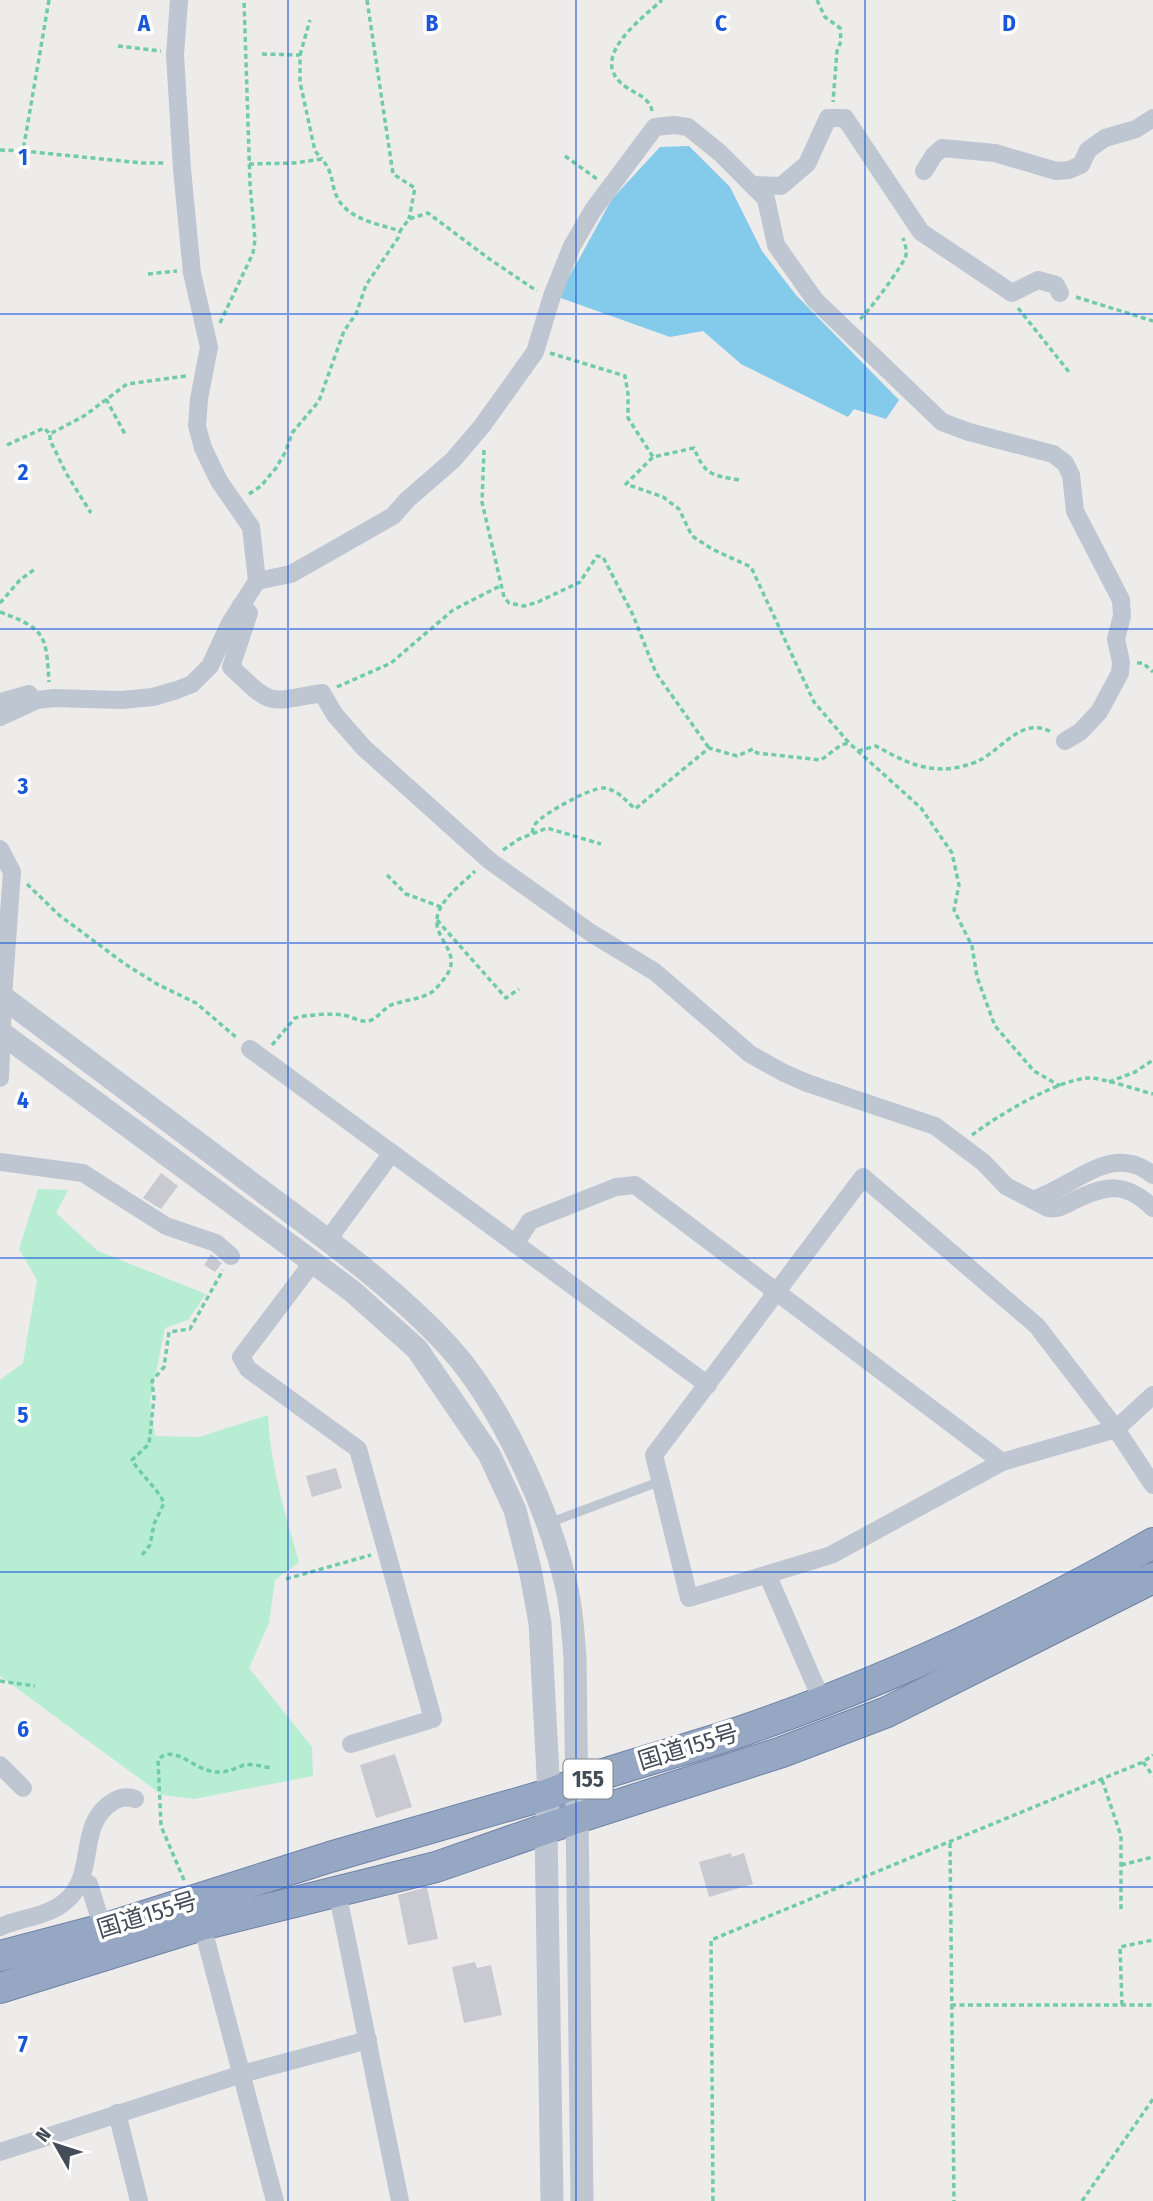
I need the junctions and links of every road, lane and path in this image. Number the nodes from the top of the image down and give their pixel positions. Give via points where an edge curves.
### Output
1 (49, 0) edge
2 (178, 0) edge
3 (244, 0) edge
4 (367, 0) edge
5 (662, 0) edge
6 (817, 0) edge
7 (310, 20) dead end
8 (117, 46) dead end
9 (175, 51) junction
10 (262, 54) dead end
11 (300, 55) junction
12 (831, 118) junction
13 (1153, 118) edge
14 (655, 127) junction
15 (0, 150) edge
16 (23, 151) junction
17 (565, 156) dead end
18 (321, 159) junction
19 (182, 162) junction
20 (250, 164) junction
21 (924, 171) dead end
22 (752, 185) junction
23 (609, 187) junction
24 (409, 219) junction
25 (400, 230) junction
26 (899, 232) dead end
27 (191, 269) junction
28 (148, 274) dead end
29 (1012, 293) junction
30 (1060, 293) joint
31 (551, 300) junction
32 (1153, 321) edge
33 (841, 326) junction
34 (209, 347) junction
35 (536, 349) junction
36 (1069, 372) dead end
37 (203, 380) junction
38 (106, 399) junction
39 (482, 426) junction
40 (50, 434) junction
41 (127, 436) dead end
42 (7, 445) dead end
43 (653, 457) junction
44 (739, 480) dead end
45 (235, 503) junction
46 (91, 513) dead end
47 (35, 569) dead end
48 (257, 581) junction
49 (500, 586) junction
50 (0, 603) edge
51 (241, 605) junction
52 (0, 612) edge
53 (323, 693) junction
54 (52, 694) junction
55 (0, 702) edge
56 (0, 717) edge
57 (1066, 741) joint
58 (849, 743) junction
59 (709, 748) junction
60 (858, 751) junction
61 (532, 834) junction
62 (601, 844) dead end
63 (0, 849) edge
64 (490, 861) junction
65 (12, 872) junction
66 (387, 876) dead end
67 (441, 908) junction
68 (437, 920) junction
69 (519, 989) dead end
70 (1, 996) edge
71 (1, 1032) edge
72 (256, 1053) junction
73 (1153, 1059) edge
74 (0, 1079) edge
75 (1108, 1083) junction
76 (1060, 1086) junction
77 (1153, 1094) edge
78 (961, 1145) junction
79 (391, 1154) junction
80 (0, 1161) edge
81 (1153, 1175) edge
82 (1034, 1199) junction
83 (1153, 1208) edge
84 (327, 1241) junction
85 (515, 1244) junction
86 (231, 1256) joint
87 (313, 1262) junction
88 (777, 1294) junction
89 (708, 1385) junction
90 (1153, 1395) edge
91 (1116, 1429) junction
92 (1002, 1462) junction
93 (661, 1481) junction
94 (1153, 1485) edge
95 (549, 1523) junction
96 (1153, 1543) edge
97 (387, 1550) junction
98 (142, 1555) dead end
99 (768, 1576) junction
100 (1153, 1578) edge
101 (286, 1579) dead end
102 (0, 1681) edge
103 (36, 1686) dead end
104 (822, 1701) junction
105 (351, 1744) dead end
106 (1153, 1755) edge
107 (1143, 1762) junction
108 (0, 1765) edge
109 (271, 1768) dead end
110 (1153, 1776) edge
111 (1102, 1780) junction
112 (578, 1782) junction
113 (23, 1788) dead end
114 (550, 1794) junction
115 (135, 1799) dead end
116 (578, 1818) junction
117 (546, 1829) junction
118 (950, 1843) junction
119 (1153, 1857) edge
120 (1121, 1865) junction
121 (80, 1882) junction
122 (337, 1891) junction
123 (1121, 1909) dead end
124 (198, 1913) junction
125 (0, 1927) edge
126 (103, 1929) junction
127 (1153, 1940) edge
128 (0, 1956) edge
129 (0, 1988) edge
130 (951, 2005) junction
131 (1122, 2005) junction
132 (1153, 2005) edge
133 (368, 2040) junction
134 (242, 2074) junction
135 (1153, 2099) edge
136 (117, 2113) junction
137 (0, 2152) edge
138 (139, 2201) edge
139 (275, 2201) edge
140 (400, 2201) edge
141 (552, 2201) edge
142 (582, 2201) edge
143 (713, 2201) edge
144 (954, 2201) edge
145 (1082, 2201) edge

1 - 16 path
2 - 9 street
3 - 20 path
4 - 24 path via 393,174 415,188
5 - 14 path via 619,43 611,64 621,84 650,104
6 - 12 path via 825,17 840,28
7 - 11 path
8 - 9 path
9 - 19 street
10 - 11 path
11 - 18 path via 300,82 315,151
12 - 22 street via 807,164 781,186
12 - 29 street via 845,118 921,232
13 - 21 street via 1136,129 1105,138 1088,150 1081,165 1069,170 1056,171 995,153 942,148
14 - 22 street via 688,127
14 - 23 street
15 - 16 path
16 - 19 path via 142,163
17 - 23 path
18 - 20 path
18 - 25 path via 347,210
19 - 27 street
20 - 34 path via 253,253
22 - 33 street via 766,199 776,245 815,300
23 - 31 street via 572,246
24 - 25 path
24 - 31 path via 428,213
25 - 45 path via 344,331 319,401 292,433 276,468
26 - 33 path via 906,249 903,264 864,317
27 - 28 path
27 - 34 street
29 - 30 street via 1038,280 1056,285
29 - 36 path via 1018,310
30 - 32 path
31 - 35 street
33 - 57 street via 942,422 1053,454 1065,463 1075,512 1123,607 1116,639 1120,673 1098,712
34 - 37 street
35 - 39 street
35 - 43 path via 625,376 628,418
37 - 38 path via 187,376 127,384
37 - 45 street via 197,426 219,481
38 - 40 path
38 - 41 path
39 - 48 street via 393,516 291,574
39 - 49 path via 482,502
40 - 42 path via 44,428
40 - 46 path via 66,473
43 - 44 path via 694,448 702,467 714,476
43 - 58 path via 626,484 663,497 680,509 692,536 751,567 814,702
45 - 48 street via 251,527
47 - 50 path
48 - 51 street
49 - 53 path via 453,610 391,663
49 - 59 path via 509,603 524,607 580,582 597,556 603,557 656,673
51 - 53 street via 248,613 230,667 258,694 275,701
51 - 54 street via 210,666 192,684 142,698 91,700
52 - 54 path via 39,632 47,646
53 - 64 street via 335,715 364,748
54 - 55 street
54 - 56 street
57 - 60 path via 1040,726 1030,728 979,761 946,769 908,763 876,746
58 - 59 path via 821,760 757,754 753,749 737,756
58 - 60 path
59 - 61 path via 635,809 617,792 601,788 542,818
60 - 76 path via 921,808 951,853 958,885 954,909 972,946 995,1026 1034,1070
61 - 62 path via 554,829
61 - 64 path
63 - 65 street
64 - 67 path
64 - 78 street via 655,972 750,1054 807,1083 935,1126
65 - 70 street
65 - 72 path via 59,915 125,964 196,1003
66 - 67 path via 406,894
67 - 68 path
68 - 69 path via 506,998
68 - 72 path via 452,965 434,991 391,1005 372,1020 331,1014 295,1018
70 - 71 street
70 - 84 street
71 - 74 street
71 - 87 street
72 - 79 street
73 - 75 path
75 - 76 path via 1089,1078
75 - 77 path
76 - 78 path via 998,1116
78 - 82 street via 1006,1186
79 - 84 street
79 - 85 street
80 - 86 street via 83,1173 166,1226 216,1243
81 - 82 street via 1138,1165 1113,1162
82 - 83 street via 1055,1209 1096,1190 1117,1188 1138,1195
84 - 95 street via 383,1285 450,1349 496,1415
85 - 88 street via 530,1221 616,1187 635,1185
85 - 89 street
86 - 98 path via 190,1329 169,1332 164,1367 152,1381 149,1444 132,1460 164,1503
87 - 97 street via 241,1357 248,1369 358,1449
87 - 114 street via 417,1349 489,1454 515,1510 540,1623
88 - 89 street
88 - 91 street via 863,1177 1037,1326
88 - 92 street
89 - 93 street via 654,1455
90 - 91 street
91 - 92 street
91 - 94 street
92 - 99 street via 831,1555
93 - 95 lane
93 - 99 street via 690,1598
95 - 112 street via 567,1591 575,1657
96 - 104 highway, 国道155号 / 155 via 1080,1585
97 - 101 path
97 - 105 street via 433,1719
99 - 104 street
100 - 116 highway, 国道155号 / 155 via 887,1712 782,1752
102 - 103 path
104 - 112 highway, 国道155号 / 155
106 - 107 path
107 - 110 path
107 - 111 path
108 - 113 street
109 - 124 path via 244,1765 219,1773 169,1753 158,1760 160,1826
111 - 118 path
111 - 120 path via 1121,1836
112 - 114 highway, 国道155号 / 155
112 - 116 street
114 - 117 street
114 - 124 highway, 国道155号 / 155 via 330,1857
115 - 121 street via 120,1798 98,1813
116 - 117 highway, 国道155号 / 155
116 - 142 street
117 - 122 highway, 国道155号 / 155 via 436,1867
117 - 141 street
118 - 130 path
118 - 143 path via 711,1940
119 - 120 path
120 - 123 path
121 - 125 street via 72,1896 50,1912
121 - 126 street via 89,1884
122 - 124 highway, 国道155号 / 155
122 - 133 street
124 - 126 highway, 国道155号 / 155
124 - 129 highway, 国道155号 / 155
124 - 134 street
126 - 128 highway, 国道155号 / 155
127 - 131 path via 1120,1947
130 - 131 path
130 - 144 path
131 - 132 path
133 - 134 street
133 - 140 street
134 - 136 street
134 - 139 street
135 - 145 path
136 - 137 street
136 - 138 street

